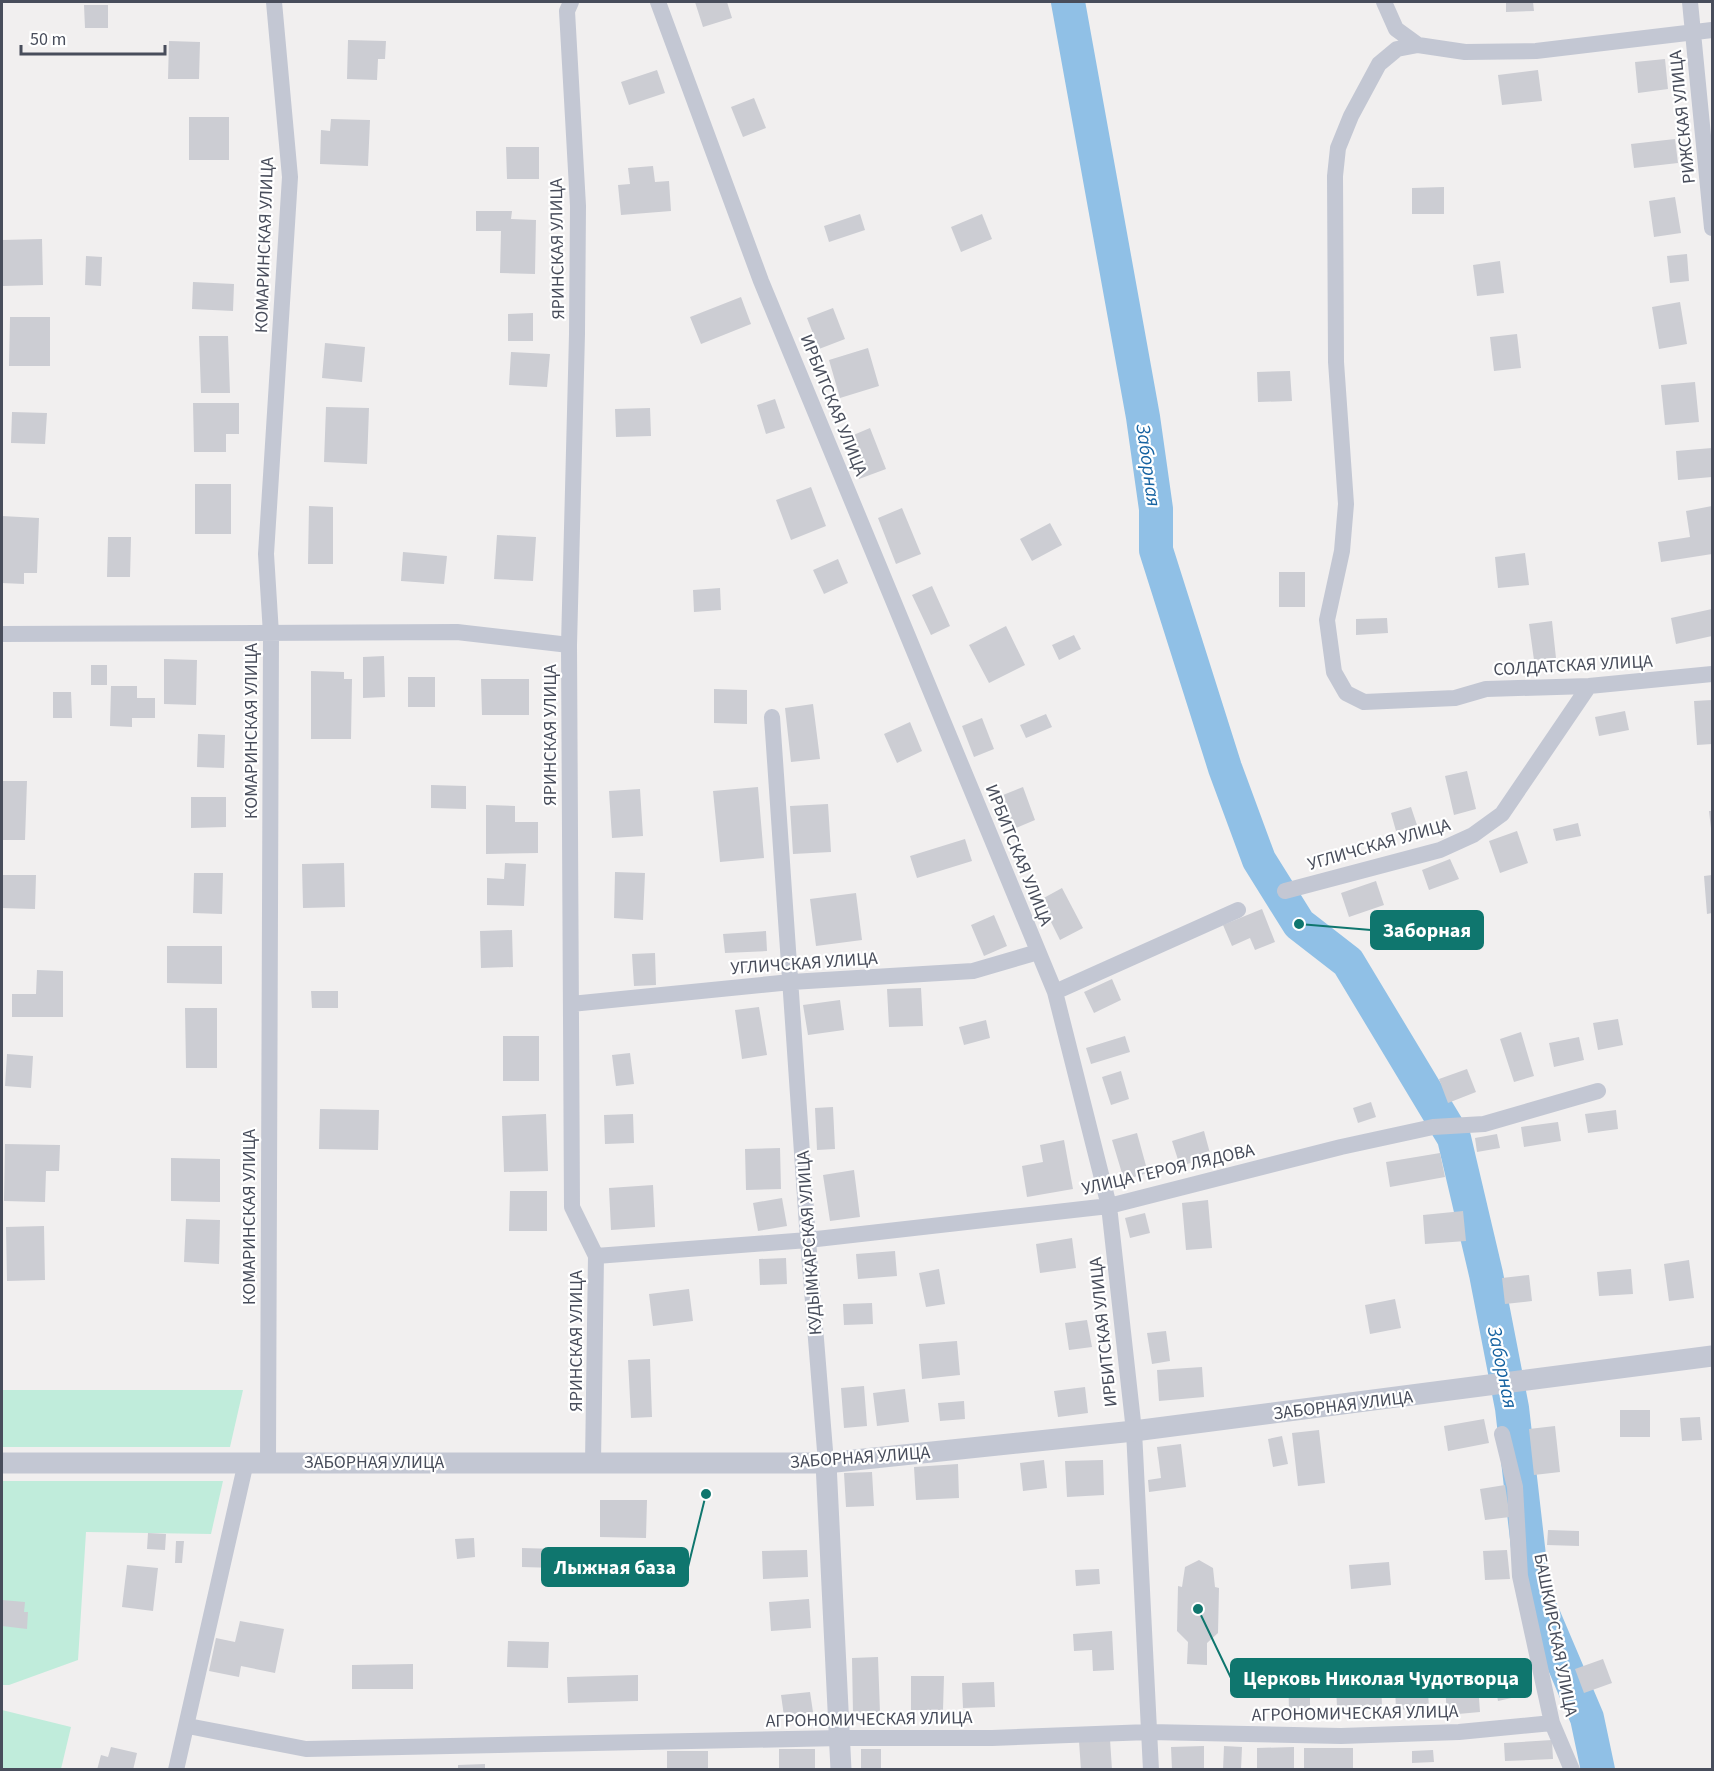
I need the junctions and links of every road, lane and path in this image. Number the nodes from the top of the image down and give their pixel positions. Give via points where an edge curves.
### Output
1 (274, 2) edge
2 (571, 2) edge
3 (658, 2) edge
4 (1384, 2) edge
5 (1690, 2) edge
6 (1713, 30) edge
7 (1693, 33) junction
8 (1418, 45) junction
9 (1713, 228) edge
10 (2, 634) edge
11 (271, 634) junction
12 (569, 645) junction
13 (1713, 674) edge
14 (1589, 686) junction
15 (772, 717) dead end
16 (1285, 891) dead end
17 (1238, 909) dead end
18 (1038, 952) junction
19 (791, 982) junction
20 (1055, 992) junction
21 (571, 1004) junction
22 (1598, 1091) dead end
23 (1109, 1206) junction
24 (808, 1240) junction
25 (596, 1256) junction
26 (1713, 1356) edge
27 (1134, 1431) junction
28 (1502, 1434) dead end
29 (246, 1462) junction
30 (268, 1462) junction
31 (2, 1463) edge
32 (593, 1463) junction
33 (826, 1463) junction
34 (1552, 1723) junction
35 (188, 1726) junction
36 (1149, 1732) junction
37 (841, 1738) junction
38 (176, 1770) edge
39 (841, 1770) edge
40 (1151, 1770) edge
41 (1572, 1770) edge

1 - 11 street, КОМАРИНСКАЯ УЛИЦА via 290,177 266,555
2 - 12 street, ЯРИНСКАЯ УЛИЦА via 567,11 578,218
3 - 18 street, ИРБИТСКАЯ УЛИЦА via 761,281
4 - 8 street via 1396,29
5 - 7 street, РИЖСКАЯ УЛИЦА
6 - 7 street
7 - 8 street via 1536,51 1465,52
7 - 9 street, РИЖСКАЯ УЛИЦА
8 - 14 street, СОЛДАТСКАЯ УЛИЦА via 1397,49 1379,64 1338,148 1336,362 1346,504 1342,550 1327,620 1334,672 1346,693 1364,702 1455,698 1486,689
10 - 11 street
11 - 12 street via 457,632
11 - 30 street, КОМАРИНСКАЯ УЛИЦА
12 - 21 street, ЯРИНСКАЯ УЛИЦА
13 - 14 street, СОЛДАТСКАЯ УЛИЦА
14 - 16 street, УГЛИЧСКАЯ УЛИЦА via 1502,813 1473,835 1440,850
15 - 19 street, КУДЫМКАРСКАЯ УЛИЦА
17 - 20 street
18 - 19 street, УГЛИЧСКАЯ УЛИЦА via 973,971
18 - 20 street, ИРБИТСКАЯ УЛИЦА
19 - 21 street, УГЛИЧСКАЯ УЛИЦА
19 - 24 street, КУДЫМКАРСКАЯ УЛИЦА
20 - 23 street, ИРБИТСКАЯ УЛИЦА
21 - 25 street, ЯРИНСКАЯ УЛИЦА via 572,1207
22 - 23 street, УЛИЦА ГЕРОЯ ЛЯДОВА via 1484,1124 1433,1127 1341,1147
23 - 24 street, УЛИЦА ГЕРОЯ ЛЯДОВА
23 - 27 street, ИРБИТСКАЯ УЛИЦА
24 - 25 street, УЛИЦА ГЕРОЯ ЛЯДОВА
24 - 33 street, КУДЫМКАРСКАЯ УЛИЦА
25 - 32 street, ЯРИНСКАЯ УЛИЦА
26 - 27 street, ЗАБОРНАЯ УЛИЦА
27 - 33 street, ЗАБОРНАЯ УЛИЦА
27 - 36 street, ИРБИТСКАЯ УЛИЦА
28 - 34 street, БАШКИРСКАЯ УЛИЦА via 1515,1487 1520,1576
29 - 30 street, ЗАБОРНАЯ УЛИЦА
29 - 31 street, ЗАБОРНАЯ УЛИЦА
29 - 35 street
30 - 32 street, ЗАБОРНАЯ УЛИЦА
32 - 33 street, ЗАБОРНАЯ УЛИЦА
33 - 37 street, КУДЫМКАРСКАЯ УЛИЦА
34 - 36 street, АГРОНОМИЧЕСКАЯ УЛИЦА via 1459,1732 1341,1736
34 - 41 street, БАШКИРСКАЯ УЛИЦА
35 - 37 street, АГРОНОМИЧЕСКАЯ УЛИЦА via 306,1749
35 - 38 street
36 - 37 street, АГРОНОМИЧЕСКАЯ УЛИЦА
36 - 40 street, ИРБИТСКАЯ УЛИЦА
37 - 39 street, КУДЫМКАРСКАЯ УЛИЦА

